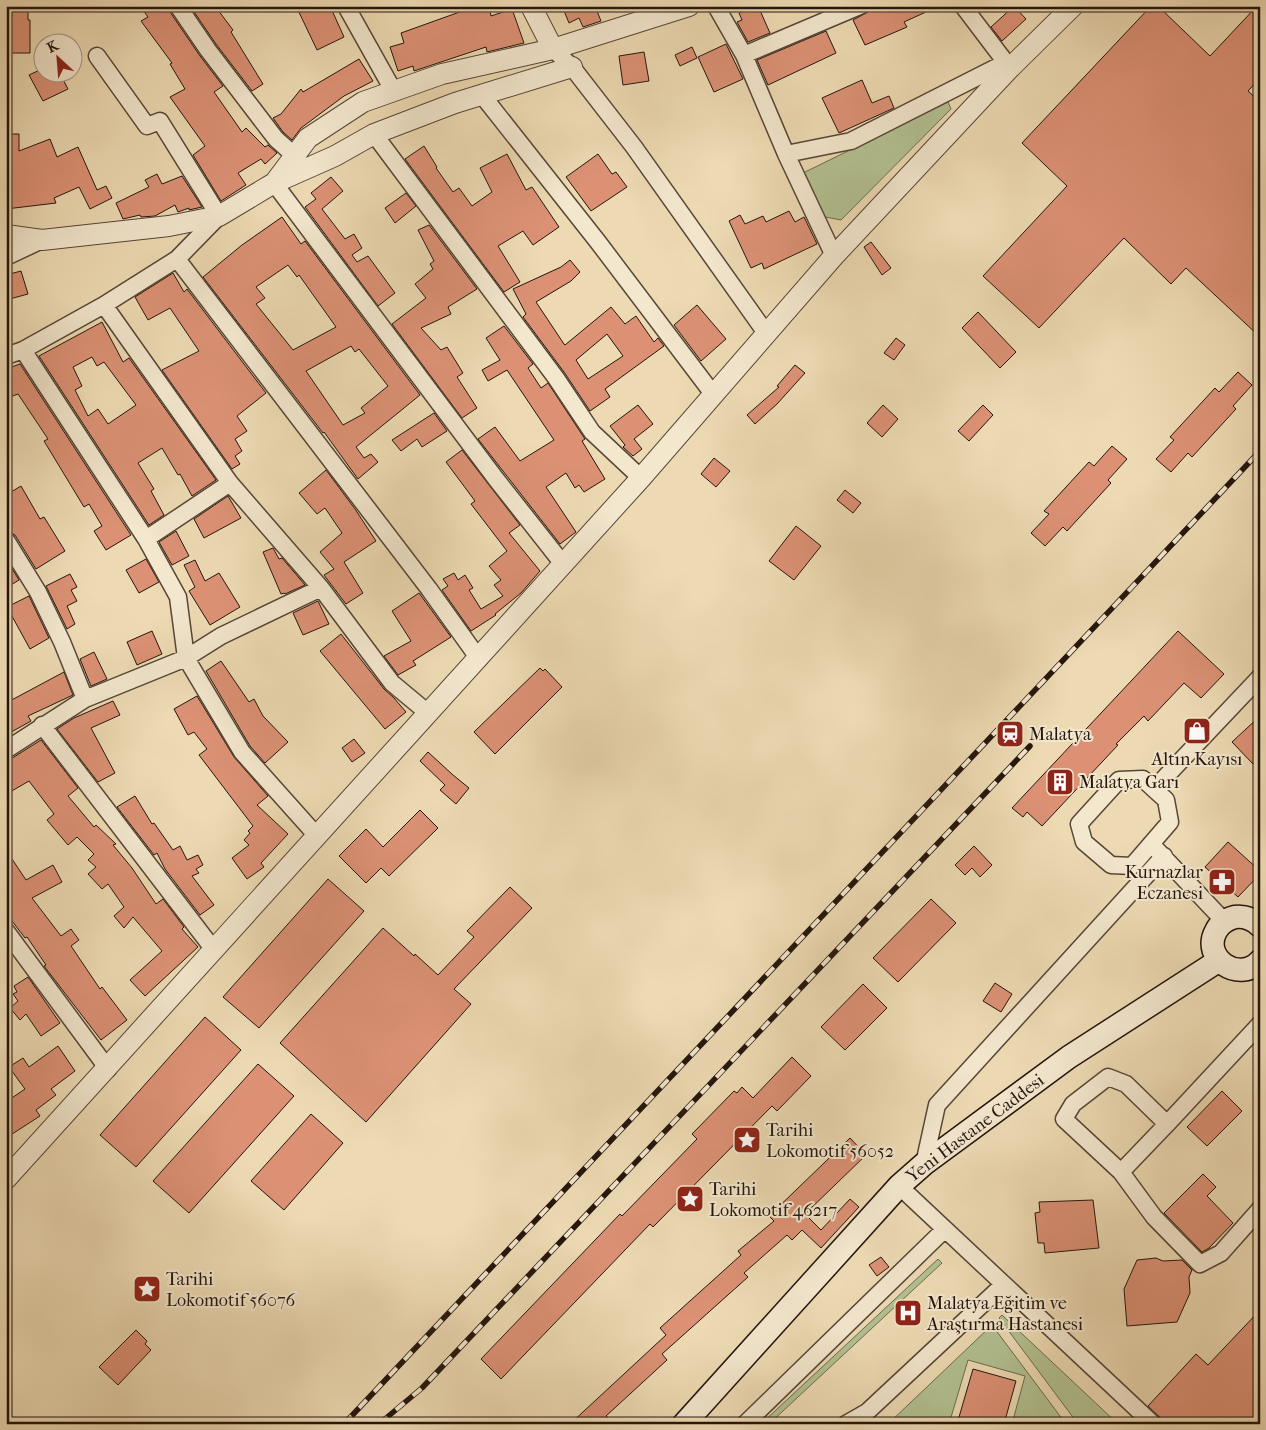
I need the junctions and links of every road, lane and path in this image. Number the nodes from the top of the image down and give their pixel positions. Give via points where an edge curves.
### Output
1 (178, 6) edge
2 (346, 6) edge
3 (531, 6) edge
4 (689, 6) edge
5 (716, 6) edge
6 (860, 6) edge
7 (963, 6) edge
8 (1073, 6) edge
9 (553, 49) junction
10 (744, 55) junction
11 (97, 56) dead end
12 (1008, 65) junction
13 (572, 67) junction
14 (393, 90) junction
15 (482, 95) junction
16 (374, 134) junction
17 (786, 154) junction
18 (295, 156) junction
19 (274, 183) junction
20 (219, 216) junction
21 (6, 235) edge
22 (42, 240) junction
23 (834, 256) junction
24 (6, 257) edge
25 (177, 259) junction
26 (104, 305) junction
27 (766, 333) junction
28 (24, 350) junction
29 (6, 356) edge
30 (713, 394) junction
31 (641, 478) junction
32 (230, 482) junction
33 (146, 539) junction
34 (6, 540) edge
35 (564, 564) junction
36 (321, 588) junction
37 (186, 658) junction
38 (479, 659) junction
39 (1260, 677) edge
40 (85, 699) junction
41 (428, 713) junction
42 (42, 725) junction
43 (6, 750) edge
44 (1154, 789) junction
45 (317, 836) junction
46 (1150, 844) junction
47 (1164, 856) junction
48 (1224, 921) junction
49 (1259, 923) edge
50 (6, 930) edge
51 (214, 950) junction
52 (1218, 961) junction
53 (1260, 961) edge
54 (1260, 1024) edge
55 (108, 1069) junction
56 (1167, 1124) junction
57 (924, 1164) junction
58 (1121, 1172) junction
59 (6, 1179) edge
60 (899, 1186) junction
61 (1260, 1208) edge
62 (944, 1230) junction
63 (1003, 1285) junction
64 (684, 1424) edge
65 (745, 1424) edge
66 (846, 1424) edge
67 (1154, 1424) edge

1 - 18 street via 276,139
2 - 14 street
3 - 9 street
4 - 9 street
5 - 10 street
6 - 10 street
7 - 12 street
8 - 12 street
9 - 13 street
9 - 14 street via 442,74
10 - 17 street
11 - 20 street via 147,126 160,121
12 - 17 street via 851,140
12 - 23 street
13 - 15 street
13 - 27 street via 634,147
14 - 18 street via 363,102 308,138
15 - 16 street
15 - 30 street
16 - 19 street via 335,156
16 - 31 street via 550,370 592,432
17 - 23 street
18 - 19 street
19 - 20 street
19 - 35 street via 496,479
20 - 22 street via 168,226
20 - 25 street
21 - 22 street
22 - 24 street
23 - 27 street
25 - 26 street
25 - 38 street
26 - 28 street
26 - 32 street
27 - 30 street
28 - 29 street
28 - 33 street
30 - 31 street
31 - 35 street
32 - 33 street
32 - 36 street
33 - 37 street via 178,597
34 - 40 street via 38,592
35 - 38 street
36 - 37 street via 221,636
36 - 41 street via 392,683
37 - 40 street
37 - 45 street via 242,752
38 - 41 street
39 - 44 street
40 - 42 street
41 - 45 street
42 - 43 street
42 - 51 street
44 - 46 street via 1166,800 1170,822
44 - 46 street via 1144,779 1119,780 1079,824 1084,842 1111,865 1132,866
45 - 51 street
46 - 47 street
47 - 48 street
47 - 57 street via 937,1105
48 - 49 main road via 1241,917
48 - 52 main road via 1212,944
50 - 55 street
51 - 55 street
52 - 53 main road via 1233,970 1242,971
52 - 57 main road, Yeni Hastane Caddesi via 1069,1057
54 - 56 street
55 - 59 street
56 - 58 street
56 - 58 street via 1126,1084 1108,1076 1073,1104 1064,1119
57 - 60 main road, Yeni Hastane Caddesi
58 - 61 street via 1154,1217 1200,1264 1221,1253
60 - 62 street
60 - 64 main road, Yeni Hastane Caddesi
62 - 63 street
62 - 65 street
63 - 66 street via 867,1412
63 - 67 street

